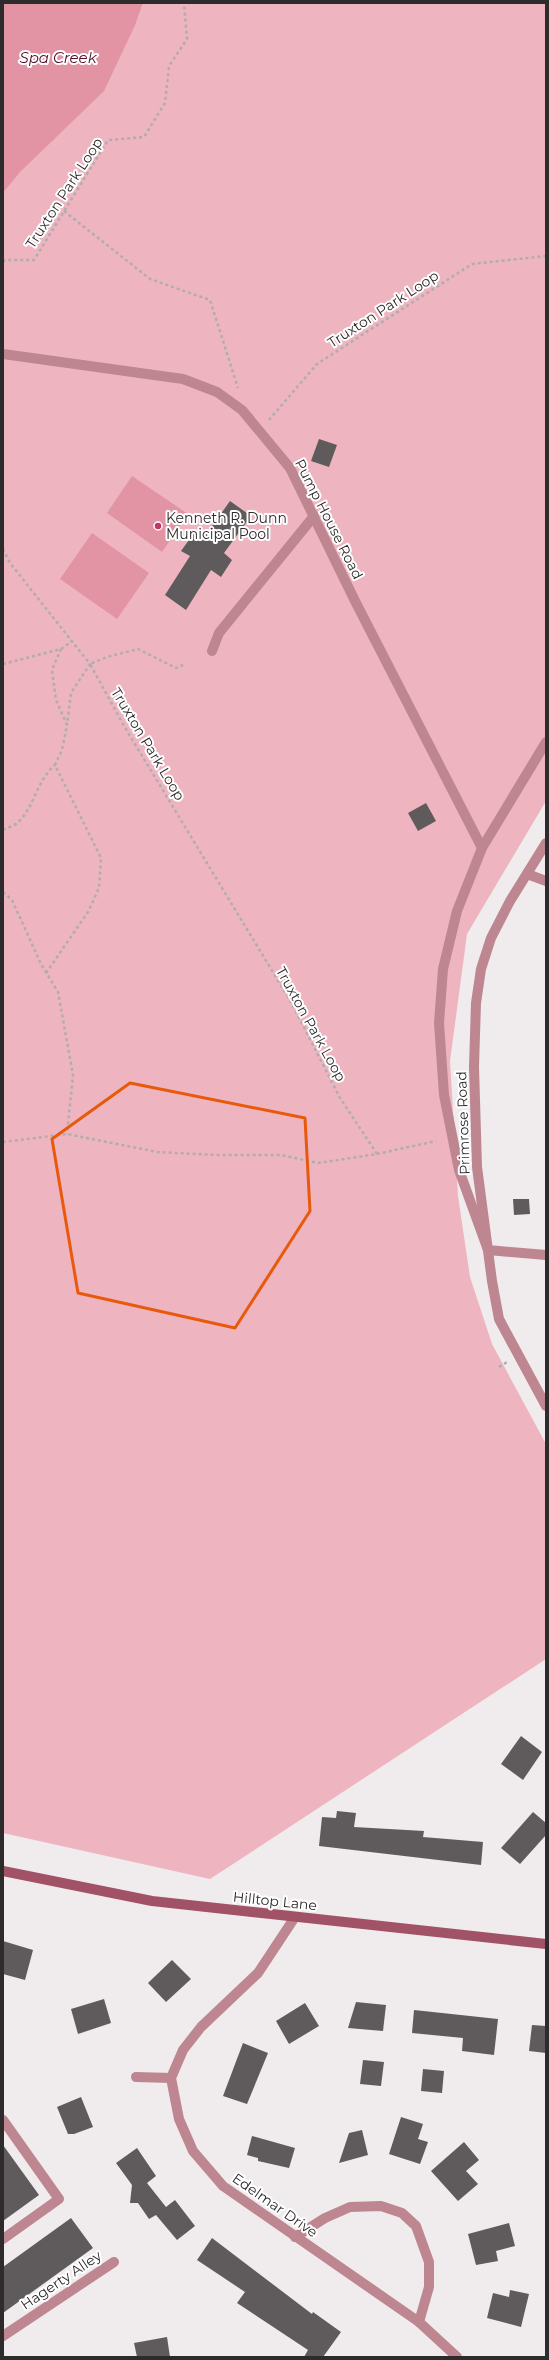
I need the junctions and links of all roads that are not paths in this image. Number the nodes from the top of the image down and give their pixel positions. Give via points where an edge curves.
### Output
1 (3, 354) edge
2 (314, 516) junction
3 (212, 651) dead end
4 (546, 742) edge
5 (546, 843) edge
6 (482, 848) junction
7 (527, 874) junction
8 (546, 881) edge
9 (488, 1250) junction
10 (546, 1255) edge
11 (546, 1406) edge
12 (3, 1871) edge
13 (295, 1917) junction
14 (546, 1944) edge
15 (136, 2077) dead end
16 (171, 2078) junction
17 (3, 2120) edge
18 (295, 2237) junction
19 (3, 2239) edge
20 (114, 2262) dead end
21 (419, 2322) junction
22 (3, 2336) edge
23 (457, 2357) edge

1 - 2 street, Pump House Road via 183,379 217,392 242,410 290,468
2 - 3 street via 218,633
2 - 6 street, Pump House Road
4 - 6 street
5 - 7 street, Primrose Road
6 - 9 street via 457,911 442,969 439,1023 444,1095 458,1170
7 - 8 street
7 - 9 street, Primrose Road via 491,938 481,969 476,1003 474,1067 477,1167
9 - 10 street
9 - 11 street, Primrose Road via 499,1319
12 - 13 street, Hilltop Lane via 152,1901
13 - 14 street, Hilltop Lane
13 - 16 street via 258,1973 201,2027 183,2050
15 - 16 street
16 - 18 street, Edelmar Drive via 179,2119 193,2151 223,2186
17 - 19 street via 59,2199
18 - 21 street, Edelmar Drive
18 - 21 street via 325,2218 350,2207 381,2206 402,2213 416,2226 429,2262 429,2287
20 - 22 street, Hagerty Alley
21 - 23 street, Edelmar Drive

